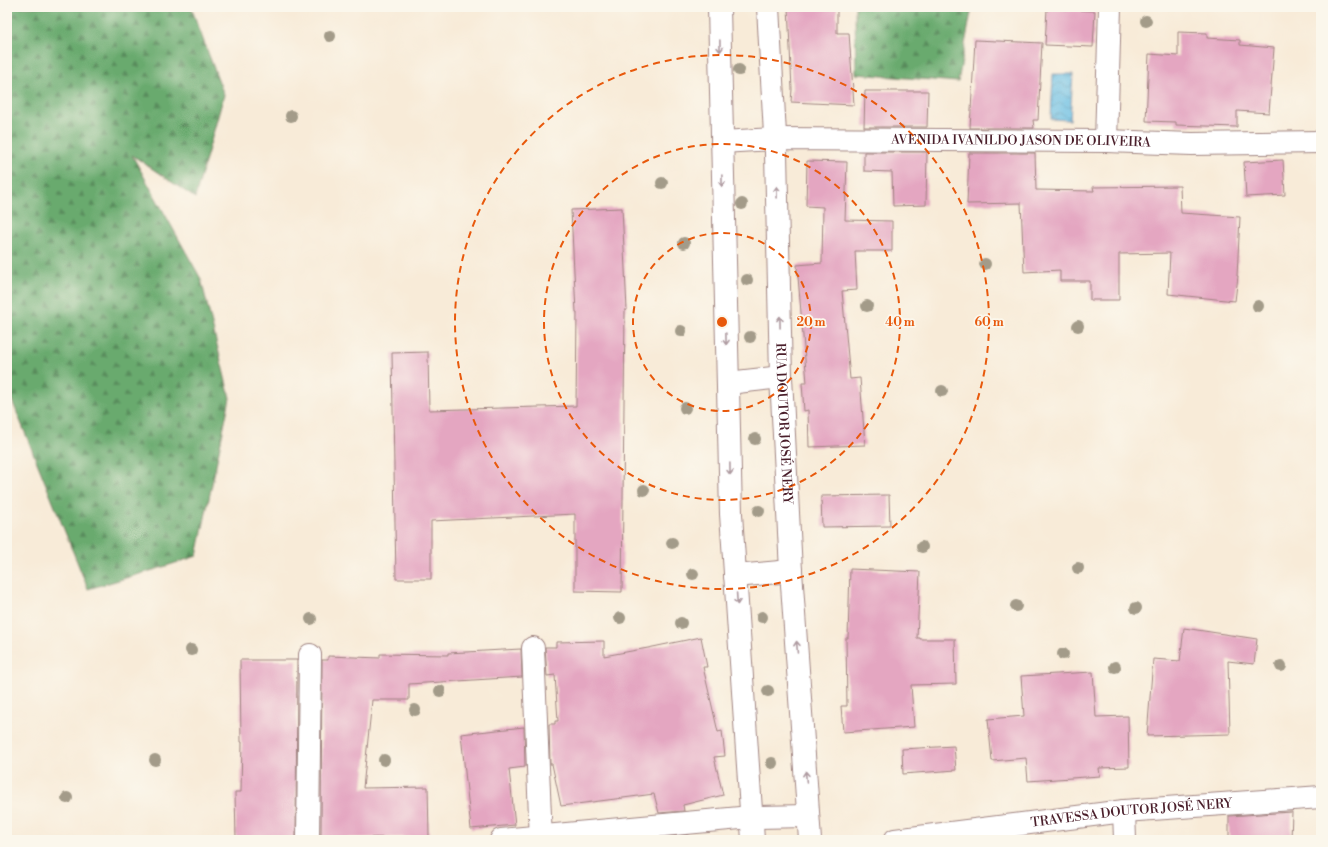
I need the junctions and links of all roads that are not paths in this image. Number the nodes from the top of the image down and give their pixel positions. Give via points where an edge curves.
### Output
1 (719, 7) edge
2 (768, 7) edge
3 (1110, 7) edge
4 (775, 139) junction
5 (1106, 141) junction
6 (722, 142) junction
7 (1321, 142) edge
8 (781, 377) junction
9 (728, 383) junction
10 (791, 571) junction
11 (735, 576) junction
12 (533, 648) dead end
13 (310, 655) dead end
14 (1321, 797) edge
15 (1124, 811) junction
16 (808, 816) junction
17 (751, 817) junction
18 (541, 838) edge
19 (308, 840) edge
20 (501, 840) edge
21 (753, 840) edge
22 (810, 840) edge
23 (895, 840) edge
24 (1125, 840) edge

1 -> 6 street
2 - 4 street, RUA DOUTOR JOSÉ NERY
3 - 5 street
4 - 5 street, AVENIDA IVANILDO JASON DE OLIVEIRA
4 - 6 street, AVENIDA IVANILDO JASON DE OLIVEIRA
8 -> 4 street, RUA DOUTOR JOSÉ NERY
5 - 7 street, AVENIDA IVANILDO JASON DE OLIVEIRA via 1192,144
6 -> 9 street
8 - 9 street
8 - 10 street, RUA DOUTOR JOSÉ NERY
9 -> 11 street
10 - 11 street
16 -> 10 street, RUA DOUTOR JOSÉ NERY
11 -> 17 street
12 - 18 street
13 - 19 street
14 - 15 street, TRAVESSA DOUTOR JOSÉ NERY
15 - 23 street, TRAVESSA DOUTOR JOSÉ NERY
15 - 24 street
16 - 17 street
16 - 22 street, RUA DOUTOR JOSÉ NERY
17 - 18 street
17 - 21 street
18 - 20 street

